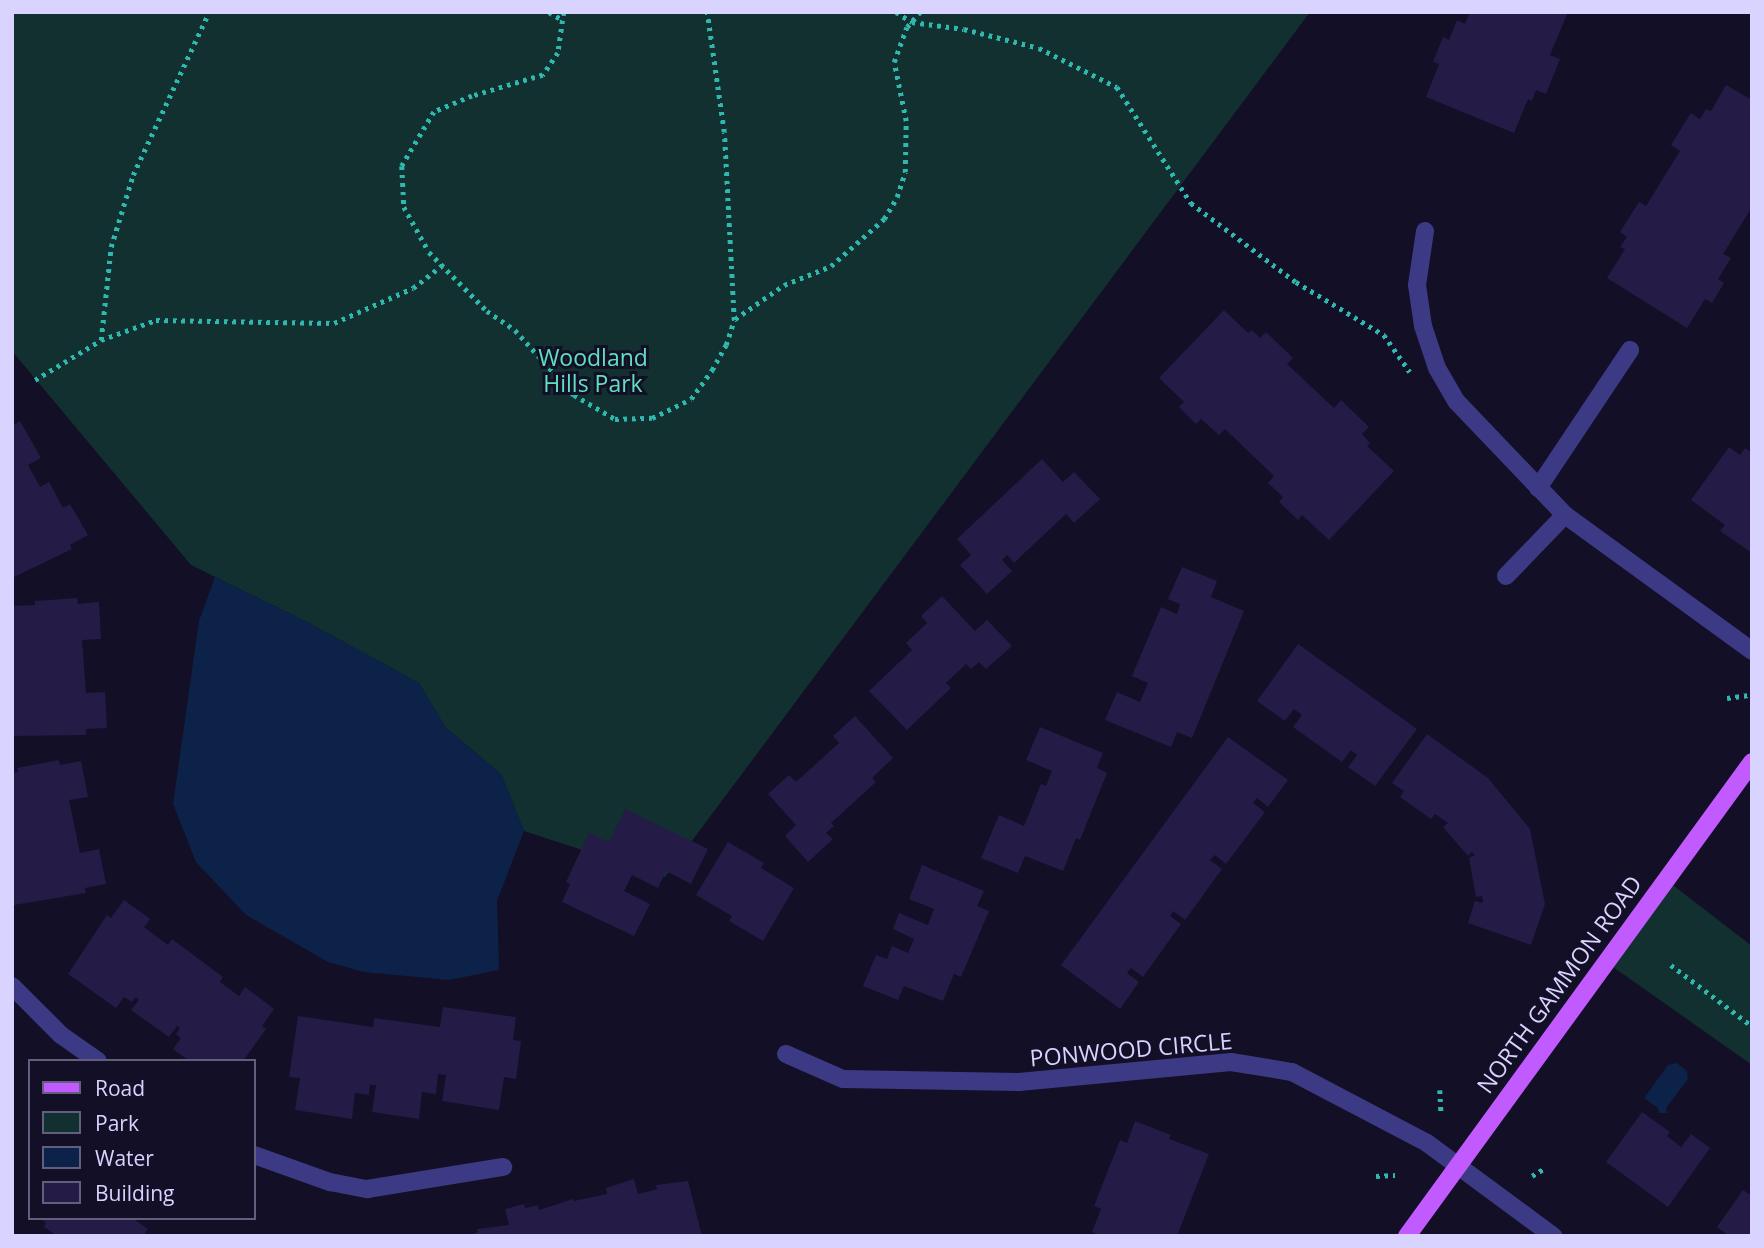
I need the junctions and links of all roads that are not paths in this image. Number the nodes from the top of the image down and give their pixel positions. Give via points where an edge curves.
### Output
1 (1425, 231) dead end
2 (1630, 350) dead end
3 (1538, 488) junction
4 (1565, 515) junction
5 (1506, 576) dead end
6 (1752, 651) edge
7 (1752, 762) edge
8 (12, 986) edge
9 (786, 1054) dead end
10 (95, 1059) edge
11 (256, 1156) edge
12 (1458, 1166) junction
13 (503, 1167) dead end
14 (1407, 1236) edge
15 (1553, 1236) edge

1 - 3 street via 1417,285 1423,326 1437,368 1457,402
2 - 3 street
3 - 4 street
4 - 5 street
4 - 6 street
7 - 12 main road, NORTH GAMMON ROAD
8 - 10 street via 61,1035
9 - 12 street, PONWOOD CIRCLE via 843,1079 1018,1082 1231,1062 1307,1077 1421,1140
11 - 13 street via 330,1182 367,1189
12 - 14 main road, NORTH GAMMON ROAD
12 - 15 street, PONWOOD CIRCLE

